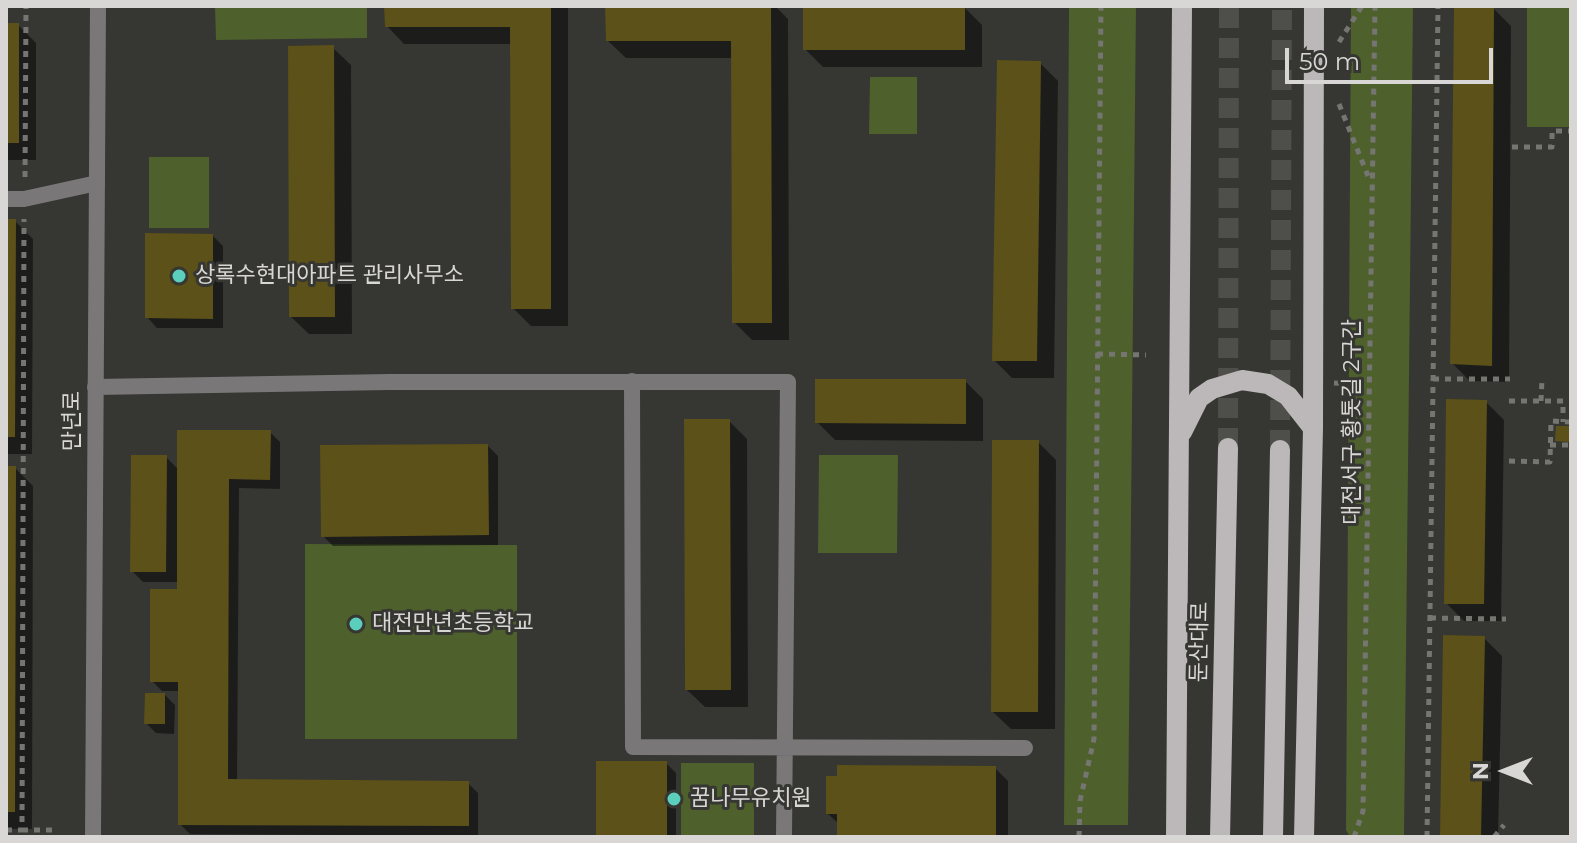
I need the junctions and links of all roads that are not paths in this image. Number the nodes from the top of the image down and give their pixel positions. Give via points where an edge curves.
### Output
1 (98, 6) edge
2 (1182, 6) edge
3 (1314, 6) edge
4 (97, 183) junction
5 (6, 199) edge
6 (632, 381) junction
7 (95, 387) junction
8 (1313, 428) junction
9 (1178, 444) junction
10 (1228, 448) tunnel mouth
11 (1280, 450) tunnel mouth
12 (785, 747) junction
13 (1025, 748) dead end
14 (93, 837) edge
15 (784, 837) edge
16 (1176, 837) edge
17 (1220, 837) edge
18 (1273, 837) edge
19 (1304, 837) edge

1 - 4 street, 만년로
2 - 9 main road
3 - 8 main road
4 - 5 street
4 - 7 street, 만년로
6 - 7 street
6 - 12 street via 633,747
6 - 12 street via 788,382
7 - 14 street, 만년로
8 - 9 main road via 1288,396 1268,384 1242,380 1199,398
8 - 19 main road
9 - 16 main road
10 - 17 main road, 둔산대로
11 - 18 main road
12 - 13 street
12 - 15 street

